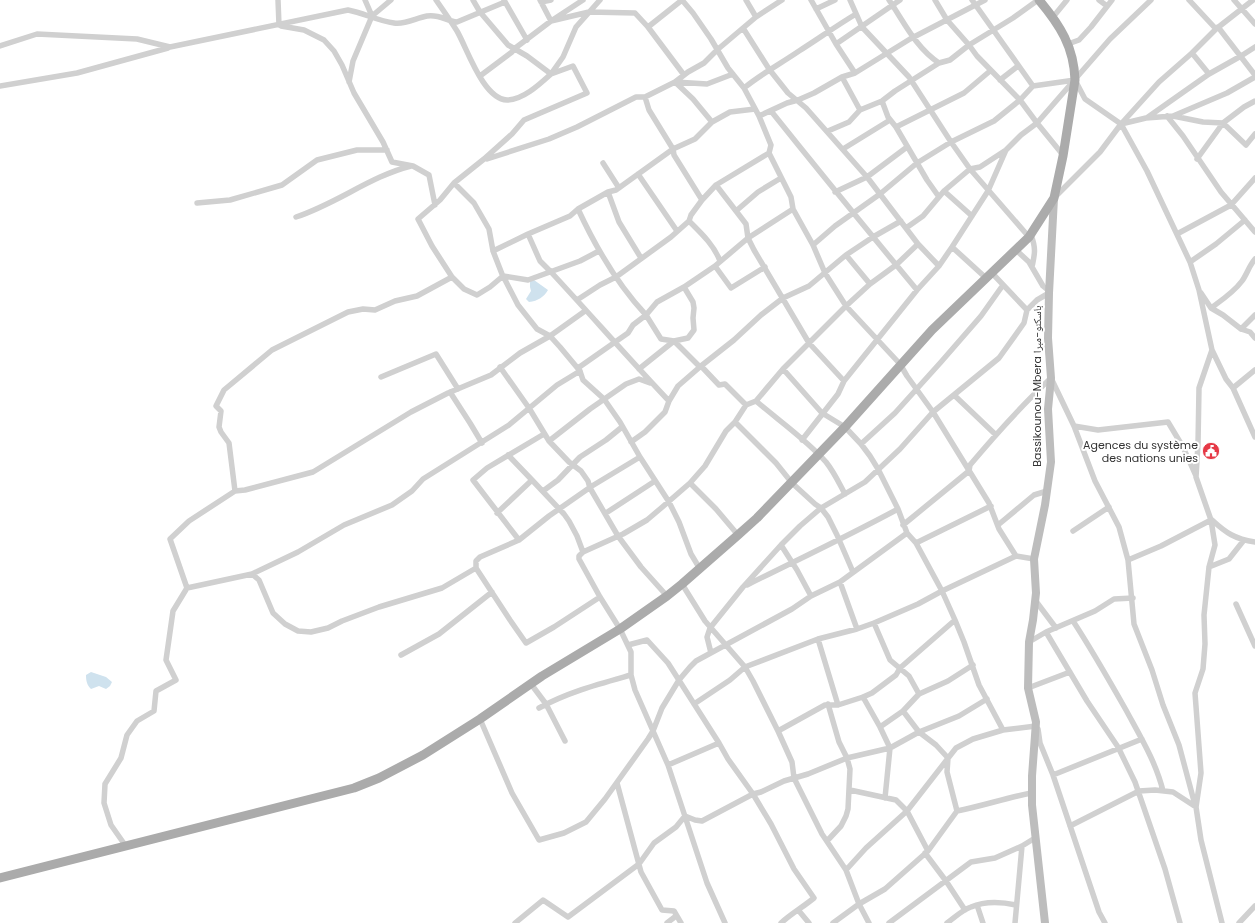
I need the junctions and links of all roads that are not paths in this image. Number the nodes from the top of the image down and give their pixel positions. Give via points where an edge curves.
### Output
1 (278, 0) edge
2 (365, 0) edge
3 (391, 0) edge
4 (436, 0) edge
5 (473, 0) edge
6 (551, 0) edge
7 (582, 0) edge
8 (600, 0) edge
9 (682, 0) edge
10 (746, 0) edge
11 (782, 0) edge
12 (811, 0) edge
13 (834, 0) edge
14 (850, 0) edge
15 (900, 0) edge
16 (936, 0) edge
17 (985, 0) edge
18 (1038, 0) edge
19 (1067, 0) edge
20 (1099, 0) edge
21 (1112, 0) edge
22 (1151, 0) edge
23 (1189, 0) edge
24 (1234, 0) edge
25 (1253, 0) edge
26 (504, 1) edge
27 (541, 1) edge
28 (891, 3) edge
29 (973, 3) edge
30 (1106, 6) junction
31 (1241, 8) junction
32 (816, 9) junction
33 (480, 12) junction
34 (589, 12) junction
35 (856, 14) junction
36 (372, 16) junction
37 (756, 16) junction
38 (1053, 17) junction
39 (448, 19) junction
40 (947, 20) junction
41 (551, 21) junction
42 (1255, 24) edge
43 (279, 25) junction
44 (648, 27) junction
45 (862, 27) junction
46 (743, 28) junction
47 (1217, 28) junction
48 (829, 30) junction
49 (994, 31) junction
50 (913, 37) junction
51 (527, 40) junction
52 (836, 44) junction
53 (1068, 44) junction
54 (969, 45) junction
55 (0, 46) edge
56 (170, 47) junction
57 (514, 48) junction
58 (1255, 48) edge
59 (717, 50) junction
60 (887, 53) junction
61 (1192, 53) junction
62 (1241, 56) junction
63 (939, 63) junction
64 (1018, 66) junction
65 (769, 70) junction
66 (990, 70) junction
67 (855, 73) junction
68 (551, 74) junction
69 (733, 74) junction
70 (1209, 74) junction
71 (684, 75) junction
72 (480, 76) junction
73 (842, 76) junction
74 (1255, 76) edge
75 (1000, 80) junction
76 (1074, 80) junction
77 (912, 81) junction
78 (349, 82) junction
79 (675, 82) junction
80 (0, 86) edge
81 (1033, 86) junction
82 (744, 88) junction
83 (645, 97) junction
84 (798, 100) junction
85 (1020, 100) junction
86 (882, 101) junction
87 (1255, 101) edge
88 (755, 109) junction
89 (930, 109) junction
90 (860, 110) junction
91 (771, 111) junction
92 (759, 116) junction
93 (1170, 116) junction
94 (1146, 118) junction
95 (890, 120) junction
96 (712, 122) junction
97 (1037, 123) junction
98 (1223, 123) junction
99 (1121, 124) junction
100 (896, 127) junction
101 (828, 131) junction
102 (1255, 134) edge
103 (951, 142) junction
104 (907, 147) junction
105 (843, 149) junction
106 (387, 150) junction
107 (673, 150) junction
108 (1006, 150) junction
109 (769, 152) junction
110 (1063, 156) junction
111 (1197, 158) junction
112 (484, 159) junction
113 (603, 163) dead end
114 (917, 163) junction
115 (413, 166) junction
116 (970, 170) junction
117 (638, 174) junction
118 (868, 177) junction
119 (781, 178) junction
120 (1255, 179) edge
121 (454, 183) junction
122 (716, 185) junction
123 (619, 188) junction
124 (944, 191) junction
125 (988, 191) junction
126 (608, 192) junction
127 (835, 192) junction
128 (880, 194) junction
129 (939, 197) junction
130 (1054, 198) junction
131 (702, 200) junction
132 (197, 203) dead end
133 (435, 205) junction
134 (1231, 205) junction
135 (793, 209) junction
136 (578, 210) junction
137 (736, 211) junction
138 (854, 212) junction
139 (972, 216) junction
140 (296, 217) dead end
141 (1245, 220) junction
142 (688, 221) junction
143 (901, 221) junction
144 (906, 228) junction
145 (677, 231) junction
146 (1255, 232) edge
147 (528, 234) junction
148 (1177, 234) junction
149 (1030, 236) junction
150 (873, 237) junction
151 (748, 238) junction
152 (918, 244) junction
153 (813, 245) junction
154 (952, 247) junction
155 (1016, 250) junction
156 (493, 251) junction
157 (599, 251) junction
158 (846, 255) junction
159 (641, 258) junction
160 (1255, 259) edge
161 (720, 261) junction
162 (1190, 262) junction
163 (896, 265) junction
164 (715, 266) junction
165 (939, 266) junction
166 (764, 267) junction
167 (1032, 267) junction
168 (551, 272) junction
169 (825, 273) junction
170 (989, 275) junction
171 (503, 276) junction
172 (452, 277) junction
173 (616, 277) junction
174 (870, 284) junction
175 (1003, 285) junction
176 (684, 287) junction
177 (917, 290) junction
178 (1199, 290) junction
179 (1049, 292) junction
180 (783, 298) junction
181 (577, 300) junction
182 (846, 306) junction
183 (1211, 308) junction
184 (1027, 310) junction
185 (585, 311) junction
186 (646, 315) junction
187 (1255, 315) edge
188 (1241, 329) junction
189 (550, 336) junction
190 (1255, 338) edge
191 (877, 340) junction
192 (674, 342) junction
193 (615, 343) junction
194 (809, 343) junction
195 (1212, 350) junction
196 (900, 364) junction
197 (701, 366) junction
198 (500, 367) junction
199 (579, 370) junction
200 (639, 370) junction
201 (783, 370) junction
202 (1255, 370) edge
203 (381, 377) dead end
204 (1051, 378) junction
205 (844, 381) junction
206 (652, 384) junction
207 (1234, 388) junction
208 (458, 389) junction
209 (916, 389) junction
210 (450, 392) junction
211 (954, 395) junction
212 (604, 399) junction
213 (669, 401) junction
214 (756, 401) junction
215 (746, 405) junction
216 (529, 408) junction
217 (933, 412) junction
218 (822, 414) junction
219 (735, 422) junction
220 (1074, 426) junction
221 (622, 427) junction
222 (845, 427) junction
223 (544, 434) junction
224 (996, 435) junction
225 (1255, 437) edge
226 (802, 440) junction
227 (549, 441) junction
228 (631, 442) junction
229 (482, 443) junction
230 (861, 444) junction
231 (508, 455) junction
232 (818, 455) junction
233 (640, 458) junction
234 (572, 464) junction
235 (878, 469) junction
236 (969, 471) junction
237 (1196, 477) junction
238 (532, 480) junction
239 (655, 482) junction
240 (690, 483) junction
241 (792, 483) junction
242 (590, 488) junction
243 (235, 491) junction
244 (543, 491) junction
245 (1047, 491) junction
246 (845, 494) junction
247 (669, 502) junction
248 (990, 506) junction
249 (1109, 507) junction
250 (822, 508) junction
251 (558, 509) junction
252 (898, 509) junction
253 (497, 513) junction
254 (606, 513) junction
255 (1211, 520) junction
256 (903, 524) junction
257 (998, 525) junction
258 (1073, 530) dead end
259 (907, 533) junction
260 (738, 535) junction
261 (618, 536) junction
262 (519, 540) junction
263 (839, 540) junction
264 (1244, 540) junction
265 (1255, 542) edge
266 (916, 544) junction
267 (781, 545) junction
268 (583, 552) junction
269 (1016, 556) junction
270 (1034, 559) junction
271 (1128, 560) junction
272 (793, 562) junction
273 (1209, 567) junction
274 (476, 568) junction
275 (700, 569) junction
276 (853, 572) junction
277 (252, 574) junction
278 (840, 582) junction
279 (682, 584) junction
280 (743, 587) junction
281 (187, 588) junction
282 (942, 591) junction
283 (492, 592) junction
284 (667, 596) junction
285 (811, 596) junction
286 (600, 597) junction
287 (1133, 598) junction
288 (1036, 600) junction
289 (1236, 604) dead end
290 (955, 620) junction
291 (1073, 621) junction
292 (874, 623) junction
293 (710, 628) junction
294 (1056, 628) junction
295 (620, 629) junction
296 (857, 629) junction
297 (1046, 632) junction
298 (818, 638) junction
299 (1029, 642) junction
300 (628, 645) junction
301 (726, 645) junction
302 (1255, 646) edge
303 (712, 653) junction
304 (401, 655) dead end
305 (973, 665) junction
306 (745, 667) junction
307 (900, 668) junction
308 (1070, 672) junction
309 (631, 675) junction
310 (679, 680) junction
311 (531, 684) junction
312 (1028, 688) junction
313 (919, 694) junction
314 (863, 697) junction
315 (987, 699) junction
316 (546, 704) junction
317 (694, 704) junction
318 (828, 704) junction
319 (838, 704) junction
320 (539, 708) dead end
321 (903, 711) junction
322 (480, 719) junction
323 (1036, 724) junction
324 (880, 727) junction
325 (778, 730) junction
326 (1002, 730) junction
327 (653, 731) junction
328 (919, 732) junction
329 (1142, 739) junction
330 (565, 741) dead end
331 (719, 743) junction
332 (890, 748) junction
333 (1118, 749) junction
334 (847, 758) junction
335 (948, 758) junction
336 (668, 766) junction
337 (1053, 774) junction
338 (794, 778) junction
339 (617, 783) junction
340 (850, 790) junction
341 (1139, 791) junction
342 (1163, 791) junction
343 (1031, 793) junction
344 (753, 794) junction
345 (885, 798) junction
346 (1196, 807) junction
347 (907, 811) junction
348 (957, 811) junction
349 (685, 816) junction
350 (1070, 826) junction
351 (1035, 838) junction
352 (827, 841) junction
353 (125, 845) junction
354 (1022, 846) junction
355 (927, 852) junction
356 (639, 864) junction
357 (846, 870) junction
358 (0, 878) edge
359 (946, 881) junction
360 (859, 904) junction
361 (977, 905) junction
362 (1016, 905) junction
363 (1255, 906) edge
364 (965, 910) junction
365 (798, 911) junction
366 (676, 916) junction
367 (515, 923) edge
368 (667, 923) edge
369 (681, 923) edge
370 (725, 923) edge
371 (781, 923) edge
372 (809, 923) edge
373 (833, 923) edge
374 (869, 923) edge
375 (889, 923) edge
376 (947, 923) edge
377 (983, 923) edge
378 (1015, 923) edge
379 (1045, 923) edge
380 (1105, 923) edge
381 (1180, 923) edge
382 (1222, 923) edge
383 (1240, 923) edge

1 - 43 street
2 - 36 street
3 - 36 street
4 - 39 street
5 - 33 street
6 - 27 street
7 - 41 street
8 - 34 street
9 - 44 street
9 - 59 street via 694,13
10 - 37 street
11 - 37 street
12 - 32 street
13 - 32 street
14 - 35 street
15 - 28 street
16 - 40 street
17 - 29 street
18 - 38 main road, Bassikounou-Mbera باسكنو-مبرا
18 - 49 street
19 - 38 street
20 - 30 street
21 - 30 street
22 - 76 street via 1110,39
23 - 47 street
24 - 31 street
25 - 31 street
26 - 33 street
26 - 51 street
27 - 41 street
28 - 45 street
28 - 50 street
29 - 40 street
29 - 49 street
30 - 53 street via 1079,40
31 - 42 street
31 - 47 street
32 - 48 street
33 - 39 street via 457,22
33 - 57 street via 508,45
34 - 41 street
34 - 44 street via 635,13
34 - 68 street via 576,27 563,57
35 - 45 street
35 - 48 street
36 - 39 street via 395,24 427,16
36 - 43 street via 348,10
36 - 78 street via 354,61
37 - 46 street
38 - 53 main road, Bassikounou-Mbera باسكنو-مبرا
39 - 72 street
40 - 50 street
40 - 54 street
41 - 51 street
43 - 56 street
43 - 78 street via 304,30 324,40 335,53
44 - 71 street
45 - 52 street
45 - 60 street
46 - 59 street
46 - 65 street
47 - 61 street
47 - 62 street
48 - 52 street
48 - 65 street
49 - 54 street
49 - 64 street
50 - 60 street
50 - 63 street
51 - 57 street
52 - 67 street
53 - 76 main road, Bassikounou-Mbera باسكنو-مبرا
54 - 63 street via 950,60
54 - 66 street
55 - 56 street via 37,34 137,39
56 - 80 street via 77,73
57 - 68 street
57 - 72 street
58 - 62 street
59 - 69 street
59 - 71 street via 704,63
60 - 67 street
60 - 77 street
61 - 70 street
61 - 99 street via 1159,82
62 - 70 street
62 - 74 street
63 - 77 street
64 - 75 street
64 - 81 street
65 - 82 street
65 - 84 street via 788,93
66 - 75 street
66 - 89 street via 964,92
67 - 73 street
68 - 72 street via 537,86 508,100 493,95
68 - 112 street via 574,66 587,92 524,120
69 - 79 street via 707,84
69 - 82 street
70 - 94 street
71 - 79 street
73 - 84 street
73 - 90 street
74 - 93 street via 1227,93
75 - 85 street
76 - 81 street
76 - 97 street
76 - 99 street via 1085,99
76 - 110 main road, Bassikounou-Mbera باسكنو-مبرا
77 - 86 street
77 - 89 street
78 - 106 street
79 - 83 street
79 - 96 street
81 - 85 street
82 - 88 street
83 - 107 street via 649,110
83 - 112 street via 636,97 549,140
84 - 91 street
84 - 101 street
85 - 97 street
85 - 103 street via 994,121
86 - 90 street
86 - 95 street
87 - 98 street
88 - 92 street
88 - 96 street via 730,112
89 - 100 street
89 - 103 street
90 - 101 street via 849,122
91 - 92 street
91 - 127 street
92 - 109 street via 770,145
93 - 94 street
93 - 98 street
93 - 111 street
94 - 99 street
95 - 100 street
95 - 105 street
96 - 107 street via 695,139
97 - 108 street
97 - 110 street
98 - 102 street via 1246,145
98 - 111 street
99 - 130 street via 1100,152
99 - 148 street
100 - 104 street
101 - 105 street
103 - 114 street
103 - 116 street
104 - 114 street
104 - 118 street
105 - 118 street
106 - 115 street via 392,162
106 - 132 street via 357,150 317,160 282,185 230,200
107 - 117 street
107 - 131 street
108 - 116 street via 980,168
108 - 125 street
109 - 119 street
109 - 122 street
110 - 130 main road, Bassikounou-Mbera باسكنو-مبرا
111 - 134 street
112 - 121 street
113 - 123 street
114 - 128 street
114 - 129 street
115 - 133 street via 429,175
115 - 140 street via 394,170 316,210
116 - 124 street
116 - 125 street
117 - 123 street
117 - 145 street
118 - 127 street
118 - 128 street
119 - 135 street via 791,197
119 - 137 street via 758,192
120 - 134 street
121 - 133 street
121 - 156 street via 474,203 489,229
122 - 131 street
122 - 137 street
123 - 126 street
124 - 129 street
124 - 139 street
125 - 139 street
125 - 149 street
126 - 136 street
126 - 159 street via 619,222
127 - 138 street
128 - 138 street
128 - 143 street
129 - 144 street via 923,216
130 - 149 main road
130 - 179 street, Bassikounou-Mbera باسكنو-مبرا
131 - 142 street
133 - 172 street via 418,219
134 - 141 street
134 - 148 street
135 - 151 street
135 - 153 street
136 - 147 street
136 - 157 street
137 - 151 street via 746,224
138 - 150 street
138 - 153 street
139 - 154 street
141 - 146 street
141 - 162 street
142 - 145 street
142 - 161 street via 704,236 716,251
143 - 144 street
143 - 150 street
144 - 152 street
145 - 159 street
147 - 156 street
147 - 168 street via 540,261
148 - 162 street
149 - 155 main road
149 - 167 street via 1035,251
150 - 158 street
150 - 163 street
151 - 161 street
151 - 166 street
152 - 163 street
152 - 165 street
153 - 169 street
154 - 165 street
154 - 170 street
155 - 167 street
155 - 170 main road
156 - 171 street
157 - 168 street
157 - 173 street
158 - 169 street
158 - 174 street
159 - 173 street
160 - 183 street via 1243,280
161 - 164 street
162 - 178 street
163 - 174 street
163 - 177 street
164 - 166 street via 731,288
164 - 176 street
165 - 177 street
166 - 180 street
167 - 179 street
168 - 171 street via 528,280
168 - 181 street
169 - 180 street via 808,286
169 - 182 street
170 - 175 street
170 - 196 main road
171 - 172 street via 477,295 464,289
171 - 189 street via 518,305 536,329
172 - 243 street via 417,296 395,301 375,310 348,312 326,322 272,350 224,390 216,406 221,411 219,427 229,444
173 - 181 street
173 - 186 street via 624,291
174 - 182 street
175 - 184 street
175 - 209 street via 981,316
176 - 186 street via 657,302
176 - 192 street via 693,302 694,330 688,338
177 - 191 street
178 - 183 street
178 - 195 street
179 - 184 street
179 - 204 street, Bassikounou-Mbera باسكنو-مبرا via 1048,338
180 - 194 street
180 - 197 street
181 - 185 street
182 - 191 street
182 - 194 street
183 - 188 street
184 - 211 street via 1024,323 999,358
185 - 189 street
185 - 193 street
186 - 192 street via 661,339
186 - 193 street
187 - 188 street
188 - 190 street via 1250,332
189 - 198 street
189 - 199 street
191 - 196 street
191 - 205 street
192 - 197 street
192 - 200 street
193 - 199 street
193 - 200 street
194 - 201 street
194 - 205 street
195 - 207 street via 1226,379
195 - 237 street via 1199,388
196 - 209 street
196 - 222 main road
197 - 213 street via 678,386
197 - 215 street via 718,386 725,384
198 - 208 street via 491,375
198 - 216 street
199 - 212 street via 584,380
199 - 216 street
200 - 206 street
201 - 214 street
201 - 218 street
202 - 207 street
203 - 208 street via 436,354
204 - 220 street
204 - 224 street
204 - 245 street, Bassikounou-Mbera باسكنو-مبرا via 1048,409 1051,462
205 - 218 street via 838,394
206 - 212 street via 639,379 626,384
206 - 213 street
207 - 225 street
208 - 210 street
209 - 217 street
209 - 230 street via 895,413
210 - 229 street
210 - 243 street via 411,412 313,472
211 - 217 street
211 - 224 street
212 - 221 street
212 - 227 street
213 - 228 street via 665,412
214 - 215 street
214 - 226 street
215 - 219 street
216 - 223 street
216 - 229 street
217 - 235 street
217 - 236 street
218 - 222 street
218 - 226 street
219 - 240 street
219 - 241 street
220 - 237 street via 1098,430 1168,422 1183,447
220 - 249 street via 1095,481
221 - 228 street
221 - 234 street
222 - 230 street
222 - 232 main road
223 - 227 street
223 - 231 street
224 - 236 street via 970,465
226 - 232 street
227 - 234 street
228 - 233 street
229 - 277 street via 423,479 392,506 344,524 298,552
230 - 235 street
231 - 238 street
231 - 253 street via 473,480
232 - 241 main road
232 - 246 street via 834,474
233 - 239 street
233 - 242 street
234 - 242 street via 581,471
234 - 244 street via 558,480
235 - 246 street via 865,482
235 - 252 street
236 - 248 street
236 - 256 street
237 - 255 street
238 - 244 street
238 - 253 street
239 - 247 street
239 - 254 street
240 - 247 street
240 - 260 street
241 - 250 street via 814,504
241 - 260 main road
242 - 251 street
242 - 254 street
243 - 281 street via 189,521 170,539
244 - 251 street
245 - 257 street via 1034,495
245 - 270 street, Bassikounou-Mbera باسكنو-مبرا
246 - 250 street
247 - 261 street via 647,520
247 - 275 street
248 - 257 street
248 - 266 street
249 - 258 street
249 - 271 street via 1119,527
250 - 263 street
250 - 267 street
251 - 262 street
251 - 268 street via 569,521
252 - 256 street
252 - 263 street
253 - 262 street
254 - 261 street
255 - 264 street via 1225,532
255 - 271 street
255 - 273 street via 1215,545
256 - 259 street
257 - 269 street
259 - 266 street
259 - 276 street
260 - 275 main road
261 - 268 street
261 - 284 street
262 - 274 street via 480,557 476,561
263 - 272 street
263 - 276 street
264 - 265 street
264 - 273 street via 1228,558
266 - 282 street
267 - 272 street
267 - 280 street
268 - 286 street via 579,559
269 - 270 street
269 - 282 street
270 - 288 street, Bassikounou-Mbera باسكنو-مبرا
271 - 287 street
272 - 280 street
272 - 285 street
273 - 346 street via 1204,615 1203,669 1195,693 1201,773
274 - 277 street via 442,588 379,607 328,628 311,632 298,632 272,613 259,580
274 - 283 street
275 - 279 main road
276 - 278 street
277 - 281 street
278 - 285 street
278 - 296 street
279 - 284 main road
279 - 293 street
280 - 293 street
281 - 353 street via 173,611 166,660 176,680 156,691 154,711 137,721 127,735 121,758 105,784 104,803 111,825
282 - 290 street
282 - 292 street
283 - 286 street via 526,643 554,628
283 - 304 street via 439,634
284 - 295 main road
285 - 301 street
286 - 295 street
287 - 291 street via 1114,599
287 - 346 street via 1134,624 1179,745
288 - 294 street
288 - 299 street, Bassikounou-Mbera باسكنو-مبرا
289 - 302 street
290 - 305 street
290 - 307 street
291 - 294 street
291 - 329 street
292 - 296 street
292 - 307 street via 890,660
293 - 301 street
293 - 303 street via 707,637
294 - 297 street
295 - 300 street
295 - 311 main road
296 - 298 street
297 - 299 street
297 - 308 street
298 - 306 street
298 - 319 street
299 - 312 street, Bassikounou-Mbera باسكنو-مبرا
300 - 309 street via 631,652
300 - 310 street via 647,640 668,663
301 - 303 street
301 - 306 street
303 - 310 street via 690,667
305 - 313 street via 948,681
305 - 315 street
306 - 317 street
306 - 325 street
307 - 313 street via 909,676
307 - 314 street via 896,675
308 - 312 street
308 - 333 street
309 - 316 street via 560,697
309 - 327 street
310 - 317 street
310 - 327 street via 662,708
311 - 316 street
311 - 322 main road
312 - 323 street, Bassikounou-Mbera باسكنو-مبرا
313 - 321 street
314 - 319 street
314 - 324 street
315 - 326 street
315 - 328 street via 958,716
316 - 320 street
316 - 330 street
317 - 331 street
318 - 319 street
318 - 325 street
318 - 334 street via 839,742
321 - 324 street
321 - 328 street
322 - 339 street via 512,793 539,840 564,833 586,822
322 - 353 main road via 423,755 354,788
323 - 326 street
323 - 337 street via 1040,743
323 - 343 street, Bassikounou-Mbera باسكنو-مبرا
324 - 332 street
325 - 338 street via 792,762
326 - 335 street via 973,739 956,748
327 - 336 street
327 - 339 street
328 - 332 street
328 - 335 street
329 - 333 street
329 - 342 street
331 - 336 street
331 - 344 street
332 - 334 street
332 - 345 street
333 - 337 street
333 - 341 street
334 - 338 street
334 - 340 street
335 - 347 street
335 - 348 street via 947,772
336 - 349 street
337 - 350 street
338 - 344 street
338 - 352 street
339 - 356 street
340 - 345 street
340 - 352 street via 846,816 841,826
341 - 342 street
341 - 350 street
341 - 381 street
342 - 346 street via 1173,792
343 - 348 street
343 - 351 street, Bassikounou-Mbera باسكنو-مبرا
344 - 349 street via 702,821
344 - 365 street via 794,870 814,898
345 - 347 street via 896,800
346 - 382 street via 1201,840
347 - 355 street
347 - 357 street
348 - 355 street
349 - 356 street via 676,827 654,843
349 - 370 street via 707,883
350 - 380 street via 1098,912
351 - 354 street
351 - 379 street, Bassikounou-Mbera باسكنو-مبرا
352 - 357 street
353 - 358 main road
354 - 359 street via 995,858 971,862
354 - 362 street
355 - 359 street
355 - 360 street via 885,889
356 - 366 street via 662,910 674,912
356 - 367 street via 568,917 543,900
357 - 360 street
359 - 364 street
359 - 375 street
360 - 373 street
360 - 374 street
361 - 362 street
361 - 364 street
361 - 377 street
362 - 378 street
363 - 383 street
364 - 376 street
365 - 371 street
365 - 372 street
366 - 368 street
366 - 369 street

